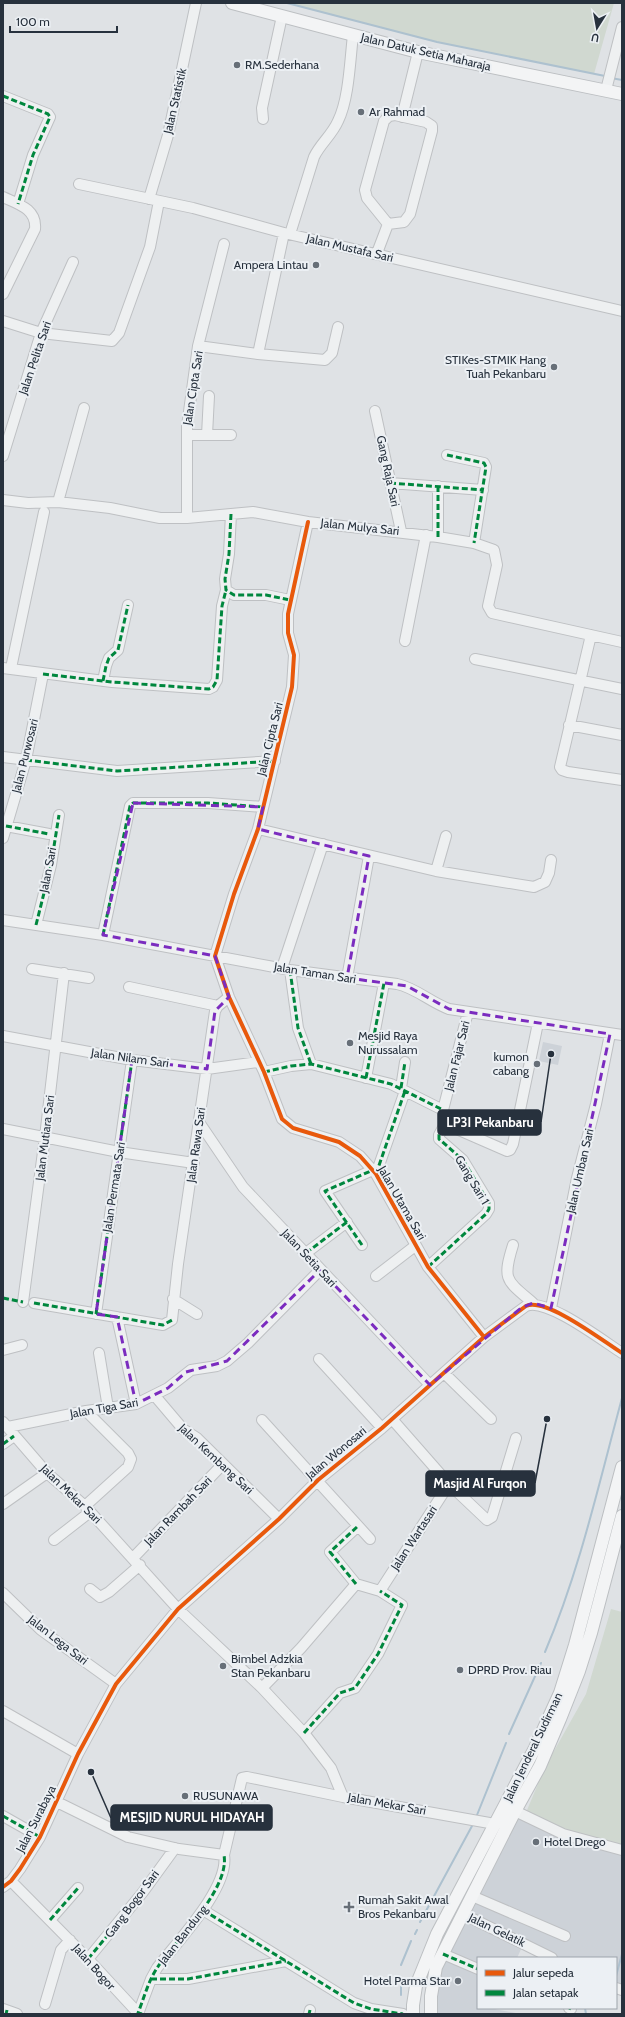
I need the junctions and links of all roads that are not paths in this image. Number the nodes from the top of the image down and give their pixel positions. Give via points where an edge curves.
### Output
1 (196, 3) edge
2 (232, 3) edge
3 (282, 16) junction
4 (622, 27) edge
5 (353, 35) junction
6 (418, 52) junction
7 (608, 82) junction
8 (622, 94) edge
9 (3, 96) edge
10 (402, 116) junction
11 (263, 119) dead end
12 (79, 184) dead end
13 (3, 197) edge
14 (154, 200) junction
15 (18, 204) junction
16 (388, 224) junction
17 (287, 233) junction
18 (224, 244) dead end
19 (377, 253) junction
20 (73, 262) dead end
21 (3, 294) edge
22 (622, 311) edge
23 (3, 321) edge
24 (338, 327) dead end
25 (41, 333) junction
26 (198, 346) junction
27 (258, 354) junction
28 (209, 396) dead end
29 (84, 408) dead end
30 (375, 412) dead end
31 (187, 435) junction
32 (207, 435) junction
33 (231, 435) dead end
34 (447, 455) dead end
35 (3, 456) edge
36 (390, 484) junction
37 (438, 486) junction
38 (483, 490) junction
39 (3, 500) edge
40 (58, 502) junction
41 (44, 512) dead end
42 (231, 514) junction
43 (187, 518) junction
44 (308, 522) junction
45 (401, 532) junction
46 (426, 535) junction
47 (438, 537) junction
48 (474, 543) junction
49 (226, 590) junction
50 (290, 600) junction
51 (128, 605) dead end
52 (591, 635) junction
53 (405, 641) dead end
54 (622, 642) edge
55 (475, 659) dead end
56 (7, 668) edge
57 (43, 674) junction
58 (579, 680) junction
59 (103, 681) junction
60 (622, 689) edge
61 (569, 725) junction
62 (622, 735) edge
63 (3, 757) edge
64 (26, 760) junction
65 (275, 761) junction
66 (622, 780) edge
67 (263, 807) junction
68 (59, 815) dead end
69 (6, 826) junction
70 (258, 829) junction
71 (49, 834) dead end
72 (446, 836) dead end
73 (3, 838) edge
74 (323, 844) junction
75 (369, 856) junction
76 (551, 860) dead end
77 (436, 871) junction
78 (3, 920) edge
79 (36, 925) junction
80 (103, 935) junction
81 (215, 956) junction
82 (32, 969) dead end
83 (286, 969) junction
84 (64, 973) junction
85 (89, 978) dead end
86 (347, 978) junction
87 (384, 983) junction
88 (129, 987) dead end
89 (229, 996) junction
90 (218, 1006) junction
91 (468, 1012) junction
92 (538, 1023) junction
93 (610, 1034) junction
94 (3, 1036) edge
95 (622, 1036) edge
96 (57, 1047) junction
97 (132, 1060) junction
98 (258, 1062) junction
99 (405, 1062) dead end
100 (311, 1064) junction
101 (207, 1069) junction
102 (264, 1072) junction
103 (366, 1078) junction
104 (403, 1089) junction
105 (443, 1110) junction
106 (199, 1122) junction
107 (445, 1124) junction
108 (3, 1130) edge
109 (46, 1137) junction
110 (120, 1152) junction
111 (194, 1163) junction
112 (375, 1172) junction
113 (347, 1222) junction
114 (362, 1244) dead end
115 (513, 1244) dead end
116 (415, 1246) junction
117 (306, 1254) junction
118 (428, 1268) junction
119 (320, 1270) junction
120 (376, 1276) dead end
121 (173, 1299) junction
122 (23, 1302) dead end
123 (34, 1303) dead end
124 (533, 1303) junction
125 (551, 1308) junction
126 (96, 1314) junction
127 (197, 1314) dead end
128 (117, 1318) junction
129 (484, 1337) junction
130 (22, 1345) dead end
131 (3, 1350) edge
132 (99, 1353) dead end
133 (622, 1353) edge
134 (319, 1359) dead end
135 (444, 1373) junction
136 (430, 1385) junction
137 (155, 1396) junction
138 (136, 1404) junction
139 (108, 1408) junction
140 (86, 1411) junction
141 (392, 1419) junction
142 (490, 1419) dead end
143 (262, 1420) dead end
144 (6, 1424) edge
145 (382, 1428) junction
146 (14, 1436) junction
147 (516, 1438) dead end
148 (3, 1444) edge
149 (223, 1464) junction
150 (622, 1467) edge
151 (47, 1473) junction
152 (318, 1480) junction
153 (449, 1484) junction
154 (3, 1504) edge
155 (87, 1509) junction
156 (622, 1516) edge
157 (279, 1519) junction
158 (358, 1526) junction
159 (370, 1539) dead end
160 (54, 1540) dead end
161 (136, 1561) junction
162 (356, 1584) junction
163 (90, 1589) dead end
164 (375, 1590) junction
165 (3, 1593) edge
166 (178, 1609) junction
167 (116, 1684) junction
168 (262, 1688) junction
169 (3, 1711) edge
170 (304, 1733) junction
171 (78, 1754) junction
172 (343, 1797) junction
173 (57, 1802) junction
174 (515, 1811) junction
175 (3, 1816) edge
176 (495, 1824) junction
177 (40, 1837) junction
178 (175, 1848) junction
179 (622, 1850) edge
180 (224, 1855) junction
181 (7, 1884) edge
182 (78, 1888) dead end
183 (472, 1896) junction
184 (203, 1910) junction
185 (463, 1914) junction
186 (50, 1920) junction
187 (565, 1936) dead end
188 (70, 1940) junction
189 (443, 1954) junction
190 (550, 1957) edge
191 (88, 1959) junction
192 (286, 1961) junction
193 (477, 1969) edge
194 (150, 1979) junction
195 (44, 2004) dead end
196 (5, 2011) edge
197 (430, 2011) edge
198 (17, 2014) edge
199 (139, 2014) edge
200 (403, 2014) edge
201 (413, 2014) edge

1 - 14 street, Jalan Statistik
2 - 3 main road, Jalan Datuk Setia Maharaja
3 - 5 main road, Jalan Datuk Setia Maharaja
3 - 11 street via 262,108
4 - 7 street
5 - 6 main road, Jalan Datuk Setia Maharaja
5 - 17 street via 341,116 318,148
6 - 7 main road, Jalan Datuk Setia Maharaja
6 - 10 street
7 - 8 main road, Jalan Datuk Setia Maharaja
9 - 15 street via 50,117 33,156
10 - 16 street via 391,115 384,121 365,185 367,198
10 - 16 street via 426,122 432,126 432,131 410,214 404,222
12 - 14 street, Jalan Mustafa Sari
13 - 15 street
14 - 17 street, Jalan Mustafa Sari
14 - 25 street, Jalan Statistik via 144,267 117,338 109,342
15 - 21 street via 33,214 36,220
16 - 19 street
17 - 19 street, Jalan Mustafa Sari
17 - 27 street
18 - 26 street
19 - 22 street, Jalan Mustafa Sari
20 - 25 street, Jalan Pelita Sari
23 - 25 street, Jalan Statistik
24 - 27 street, Jalan Cipta Sari via 332,354 325,360
25 - 35 street, Jalan Pelita Sari
26 - 27 street, Jalan Cipta Sari
26 - 31 street, Jalan Cipta Sari via 190,392
28 - 32 street
29 - 40 street
30 - 36 street, Gang Raja Sari
31 - 32 street
31 - 43 street, Jalan Cipta Sari
32 - 33 street
34 - 38 street via 484,463 486,473
36 - 37 street
36 - 45 street, Gang Raja Sari
37 - 38 street
37 - 47 street
38 - 48 street
39 - 40 street, Jalan Mulya Sari via 28,503
40 - 43 street, Jalan Mulya Sari via 110,508 160,518
41 - 56 street
42 - 43 street, Jalan Mulya Sari
42 - 44 street, Jalan Mulya Sari via 253,512
42 - 49 street
44 - 45 street, Jalan Mulya Sari
44 - 50 street, Jalan Cipta Sari
45 - 46 street, Jalan Mulya Sari
46 - 47 street, Jalan Mulya Sari
46 - 53 street
47 - 48 street, Jalan Mulya Sari
48 - 52 street, Jalan Mulya Sari via 494,550 497,565 488,606 492,613
49 - 50 street via 234,594 266,595
49 - 59 street via 222,606 216,680 213,687 209,689
50 - 65 street, Jalan Cipta Sari via 288,632 294,655 294,670
51 - 59 street via 118,650 109,658
52 - 54 street, Jalan Mulya Sari
52 - 58 street
55 - 58 street
56 - 57 street
57 - 59 street
57 - 64 street, Jalan Purwosari
58 - 60 street
58 - 61 street
61 - 62 street
61 - 66 street via 560,769
63 - 64 street
64 - 65 street via 117,770
64 - 69 street, Jalan Purwosari
65 - 67 street, Jalan Cipta Sari
67 - 70 street, Jalan Cipta Sari
67 - 80 street via 208,803 133,803 130,806
68 - 79 street, Jalan Sari via 51,865
69 - 71 street, Jalan Sari
69 - 73 street, Jalan Purwosari
70 - 74 street
70 - 81 street, Jalan Cipta Sari
72 - 77 street
74 - 75 street
74 - 83 street
75 - 77 street
75 - 86 street
76 - 77 street via 545,882 534,887
78 - 79 street, Jalan Taman Sari
79 - 80 street, Jalan Taman Sari
80 - 81 street, Jalan Taman Sari
81 - 83 street, Jalan Taman Sari
81 - 89 street, Jalan Utama Sari
82 - 84 street
83 - 86 street, Jalan Taman Sari
83 - 100 street via 298,1028
84 - 85 street
84 - 96 street, Jalan Mutiara Sari
86 - 87 street, Jalan Taman Sari
87 - 91 street, Jalan Taman Sari via 407,986 439,1006
87 - 103 street
88 - 90 street
89 - 90 street
89 - 98 street, Jalan Utama Sari
90 - 101 street, Jalan Rawa Sari via 215,1011
91 - 92 street, Jalan Taman Sari
91 - 105 street, Jalan Fajar Sari
92 - 93 street, Jalan Taman Sari
92 - 107 street via 510,1150 507,1151
93 - 95 street, Jalan Taman Sari
93 - 125 street, Jalan Umban Sari
94 - 96 street, Jalan Nilam Sari
96 - 97 street, Jalan Nilam Sari
96 - 109 street, Jalan Mutiara Sari
97 - 101 street, Jalan Nilam Sari
97 - 110 street, Jalan Permata Sari
98 - 101 street, Jalan Nilam Sari
98 - 102 street, Jalan Utama Sari
99 - 104 street
100 - 102 street
100 - 103 street
101 - 106 street, Jalan Rawa Sari
102 - 112 street, Jalan Utama Sari via 284,1121 293,1128 346,1145
103 - 104 street
104 - 105 street
104 - 112 street
105 - 107 street, Jalan Fajar Sari
106 - 111 street, Jalan Rawa Sari
106 - 117 street, Jalan Setia Sari via 242,1187
107 - 118 street, Gang Sari 1 via 439,1139 463,1160 489,1203 489,1209
108 - 109 street
109 - 110 street
109 - 122 street, Jalan Mutiara Sari
110 - 111 street
110 - 126 street, Jalan Permata Sari
111 - 121 street, Jalan Rawa Sari
112 - 113 street via 325,1191
112 - 116 street, Jalan Utama Sari
113 - 114 street
113 - 117 street
115 - 124 street via 507,1277
116 - 118 street, Jalan Utama Sari
116 - 120 street, Jalan Utama Sari
117 - 119 street, Jalan Setia Sari
118 - 129 street, Jalan Utama Sari
119 - 136 street, Jalan Setia Sari
119 - 137 street, Jalan Tiga Sari via 227,1361 217,1366 191,1370
121 - 127 street
121 - 128 street, Jalan Rawa Sari via 172,1320 163,1325
123 - 126 street
124 - 125 street
124 - 129 street, Jalan Wonosari via 521,1308
125 - 133 street
126 - 128 street
128 - 138 street
129 - 135 street, Jalan Wonosari
130 - 131 street
132 - 139 street
134 - 145 street
135 - 136 street, Jalan Wonosari
135 - 142 street
136 - 141 street, Jalan Wonosari
137 - 138 street, Jalan Tiga Sari
137 - 149 street, Jalan Kembang Sari via 183,1429 197,1438
138 - 139 street, Jalan Tiga Sari
139 - 140 street, Jalan Tiga Sari
140 - 144 street, Jalan Tiga Sari
140 - 155 street via 128,1452 131,1459 128,1467
141 - 145 street, Jalan Wonosari
141 - 153 street
143 - 152 street
144 - 146 street, Jalan Mekar Sari
145 - 152 street, Jalan Wonosari
146 - 148 street
146 - 151 street, Jalan Mekar Sari
147 - 153 street via 491,1518 484,1518
149 - 157 street, Jalan Kembang Sari
149 - 161 street, Jalan Rambah Sari
150 - 176 main road, Jalan Jenderal Sudirman via 560,1693
151 - 154 street
151 - 155 street, Jalan Mekar Sari
152 - 157 street, Jalan Wonosari
152 - 158 street
153 - 164 street, Jalan Wartasari
155 - 160 street
155 - 161 street, Jalan Mekar Sari
156 - 174 main road, Jalan Jenderal Sudirman via 579,1671 540,1766
157 - 166 street, Jalan Wonosari
158 - 159 street
158 - 162 street via 330,1552
161 - 163 street via 109,1592 100,1597
161 - 166 street, Jalan Mekar Sari
162 - 164 street
162 - 168 street via 317,1631
164 - 170 street via 402,1605 389,1634 355,1688 340,1693
165 - 167 street, Jalan Lega Sari via 41,1630
166 - 167 street, Jalan Wonosari
166 - 168 street, Jalan Mekar Sari
167 - 171 street, Jalan Wonosari
168 - 170 street, Jalan Mekar Sari
169 - 171 street
170 - 172 street, Jalan Mekar Sari via 331,1768
171 - 173 street, Jalan Surabaya
172 - 176 street, Jalan Mekar Sari
172 - 180 street, Jalan Bandung via 242,1778
173 - 177 street, Jalan Surabaya
173 - 178 street via 128,1838
174 - 179 street via 563,1834
174 - 183 main road, Jalan Jenderal Sudirman
175 - 177 street
176 - 201 main road, Jalan Jenderal Sudirman via 452,1903 423,1965 416,1986
177 - 181 street, Jalan Surabaya
178 - 180 street
178 - 191 street, Gang Bogor Sari
180 - 184 street, Jalan Bandung via 225,1864 217,1886
181 - 186 street, Jalan Bogor
182 - 186 street
183 - 185 main road, Jalan Jenderal Sudirman
183 - 187 street
184 - 192 street
184 - 194 street, Jalan Bandung
185 - 189 main road, Jalan Jenderal Sudirman
185 - 190 street, Jalan Gelatik
186 - 188 street, Jalan Bogor
188 - 191 street, Jalan Bogor
188 - 195 street via 61,1950
189 - 193 street
189 - 197 main road, Jalan Jenderal Sudirman via 436,1967
191 - 199 street, Jalan Bogor
192 - 194 street via 188,1979
192 - 200 street via 363,2007
194 - 199 street, Jalan Bandung
196 - 198 street

